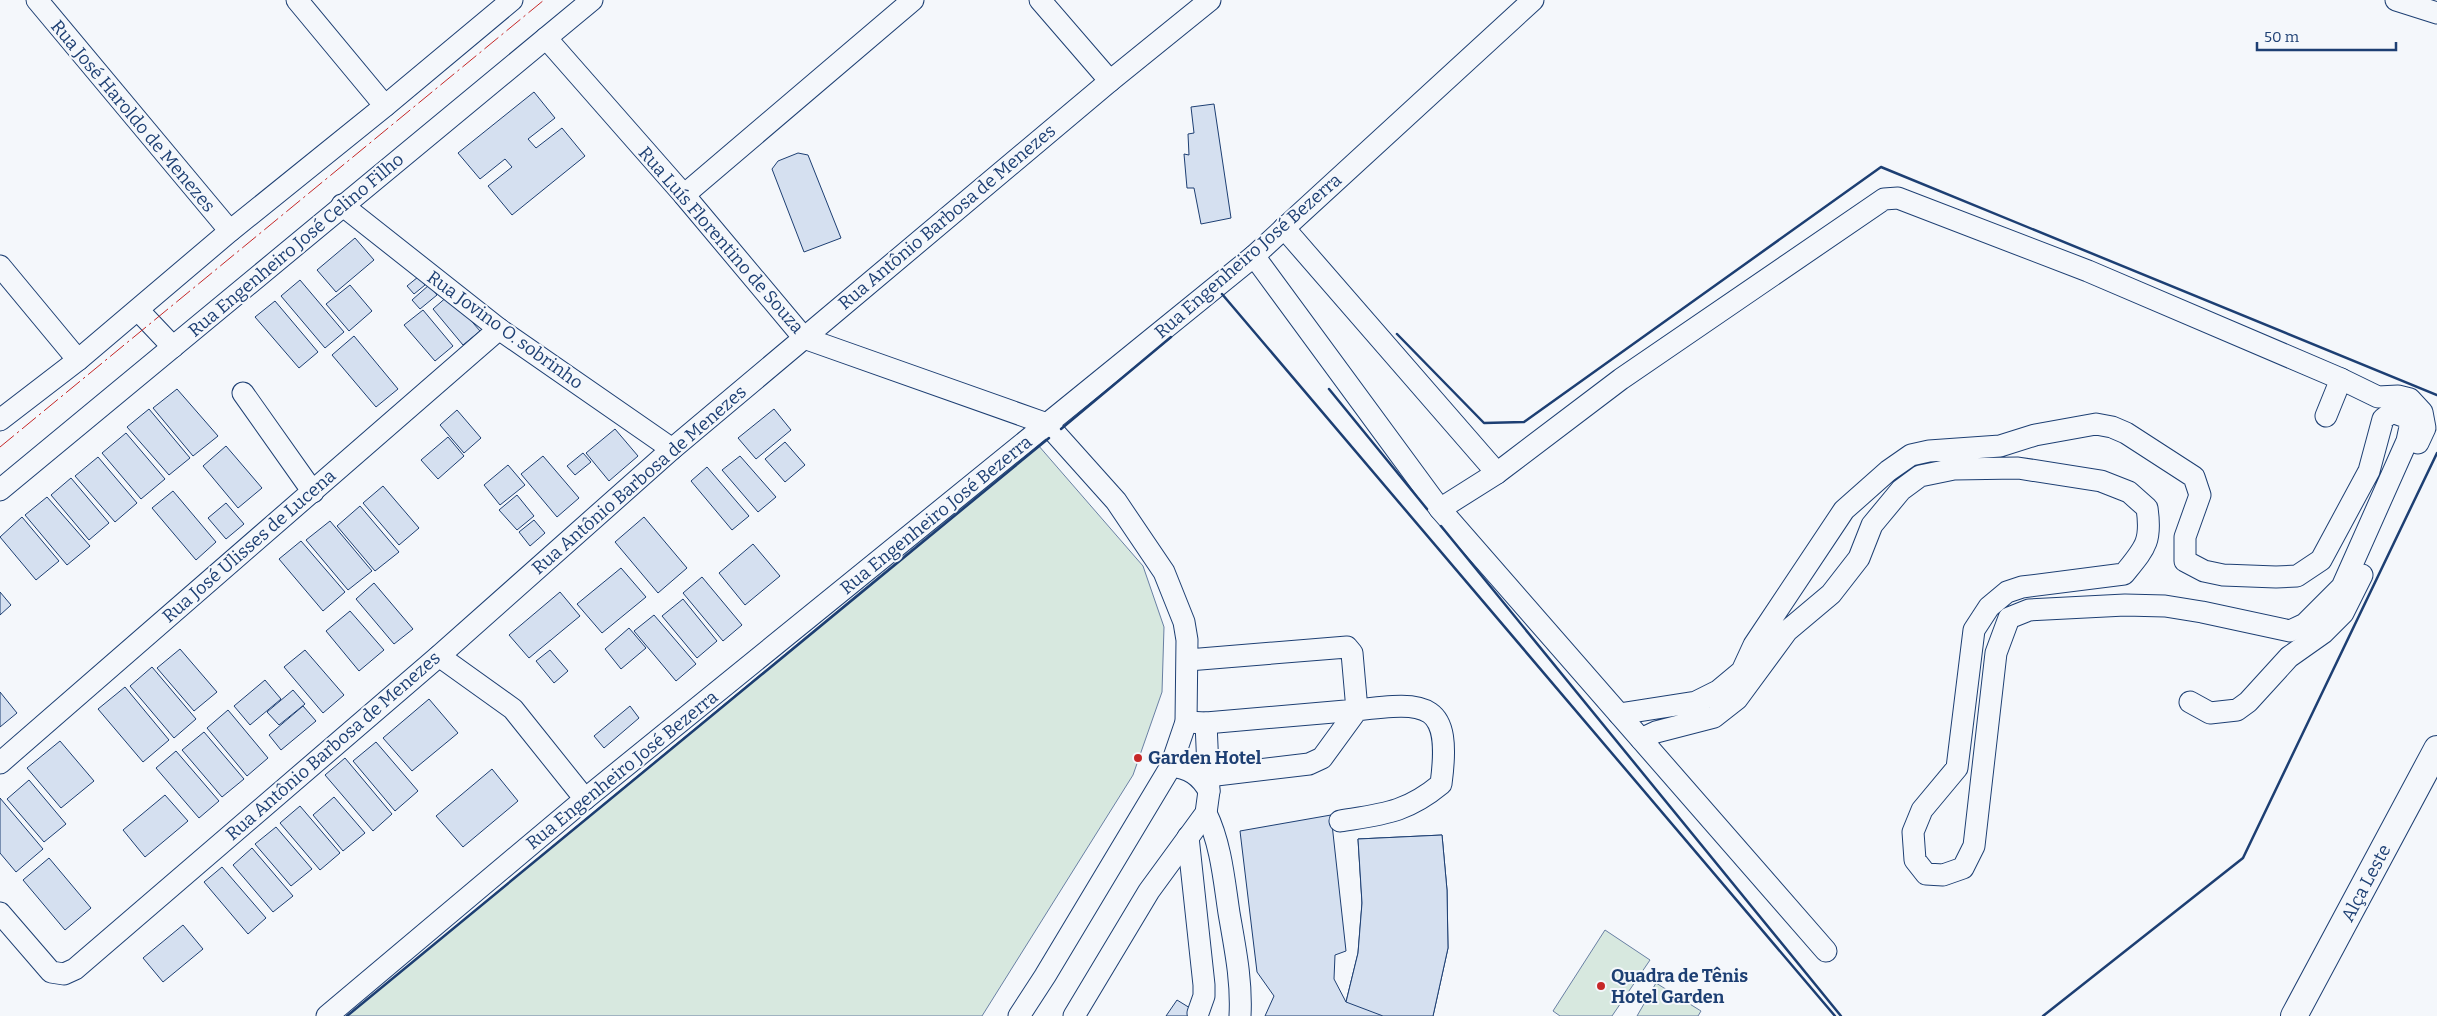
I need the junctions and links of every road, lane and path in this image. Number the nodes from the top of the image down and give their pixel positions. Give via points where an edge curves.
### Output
1 (37, 0) edge
2 (297, 0) edge
3 (512, 0) edge
4 (592, 0) edge
5 (913, 0) edge
6 (1040, 0) edge
7 (1210, 0) edge
8 (1533, 0) edge
9 (2396, 0) edge
10 (2437, 13) edge
11 (546, 38) junction
12 (1110, 80) junction
13 (385, 106) junction
14 (684, 195) junction
15 (342, 205) junction
16 (1284, 228) junction
17 (230, 231) junction
18 (1254, 256) junction
19 (0, 266) edge
20 (138, 310) junction
21 (499, 329) junction
22 (804, 338) junction
23 (173, 347) junction
24 (78, 360) junction
25 (2341, 379) junction
26 (243, 394) dead end
27 (2326, 416) dead end
28 (0, 420) edge
29 (1047, 424) junction
30 (672, 449) junction
31 (1497, 473) junction
32 (0, 490) edge
33 (313, 492) junction
34 (1440, 508) junction
35 (439, 656) junction
36 (1188, 660) junction
37 (2190, 702) dead end
38 (1357, 710) junction
39 (1620, 714) junction
40 (1196, 722) junction
41 (1642, 739) junction
42 (2437, 749) edge
43 (0, 763) edge
44 (1171, 766) junction
45 (1209, 784) junction
46 (585, 799) junction
47 (1206, 813) junction
48 (1340, 820) dead end
49 (1188, 837) junction
50 (0, 913) edge
51 (1826, 951) dead end
52 (1198, 1013) dead end
53 (327, 1016) edge
54 (1019, 1016) edge
55 (1074, 1016) edge
56 (1240, 1016) edge
57 (2294, 1016) edge

1 - 17 street, Rua José Haroldo de Menezes
2 - 13 street
3 - 13 street
4 - 11 street, Rua Engenheiro José Celino Filho
5 - 14 street
6 - 12 street
7 - 12 street, Rua Antônio Barbosa de Menezes
8 - 16 street, Rua Engenheiro José Bezerra
9 - 10 street
11 - 14 street, Rua Luís Florentino de Souza
11 - 15 street, Rua Engenheiro José Celino Filho
12 - 22 street, Rua Antônio Barbosa de Menezes
13 - 17 street
14 - 22 street, Rua Luís Florentino de Souza
15 - 21 street, Rua Jovino O. sobrinho
15 - 23 street, Rua Engenheiro José Celino Filho
16 - 18 street, Rua Engenheiro José Bezerra
16 - 31 street
17 - 20 street
18 - 29 street, Rua Engenheiro José Bezerra
18 - 34 street
19 - 24 street
20 - 23 street
20 - 24 street
21 - 30 street, Rua Jovino O. sobrinho
21 - 33 street, Rua José Ulisses de Lucena
22 - 29 street, Rua Luís Florentino de Souza
22 - 30 street, Rua Antônio Barbosa de Menezes
23 - 32 street, Rua Engenheiro José Celino Filho
24 - 28 street
25 - 27 street
25 - 31 street via 2088,271 1898,198 1884,199 1621,379
25 - 37 street via 2378,398 2398,396 2410,399 2422,412 2425,428 2374,550 2343,613 2323,633 2289,657 2248,702 2238,710 2210,713
26 - 33 street
29 - 36 street via 1116,501 1164,572 1184,622
29 - 46 street, Rua Engenheiro José Bezerra
30 - 35 street, Rua Antônio Barbosa de Menezes
31 - 34 street
33 - 43 street, Rua José Ulisses de Lucena
34 - 39 street
35 - 46 street via 513,709
35 - 50 street, Rua Antônio Barbosa de Menezes via 75,969 64,974 51,972
36 - 38 street via 1347,647 1352,653
36 - 40 street
38 - 40 street
38 - 45 street via 1322,758 1309,764
38 - 48 street via 1419,707 1433,714 1441,728 1444,759 1441,784 1422,800 1397,811
39 - 41 street
39 - 41 street via 1696,702 1742,671 1754,645 1844,510 1911,455 2000,446 2035,435 2096,424 2112,427 2194,477 2200,495 2185,537 2185,561 2204,571 2223,575 2297,576 2321,560 2369,471 2383,419 2392,412 2408,418 2407,441 2342,587 2305,624 2290,631 2165,606 2125,605 2029,610 2009,618 1996,653 1974,846 1962,868 1943,875 1926,874 1915,860 1913,832 1922,810 1957,768 1974,630 1989,607 2007,592 2022,586 2124,574 2141,552 2150,530 2147,508 2129,492 2101,481 2018,468 1954,469 1920,476 1901,490 1872,525 1859,558 1831,594 1787,631 1737,699 1714,716
40 - 44 street
40 - 45 street
41 - 51 street
42 - 57 main road, Alça Leste
44 - 45 street via 1185,768
44 - 54 street
45 - 47 street
46 - 53 street, Rua Engenheiro José Bezerra
47 - 49 street
47 - 56 street via 1214,828 1225,887 1241,992
49 - 52 street via 1204,985
49 - 55 street via 1149,891

